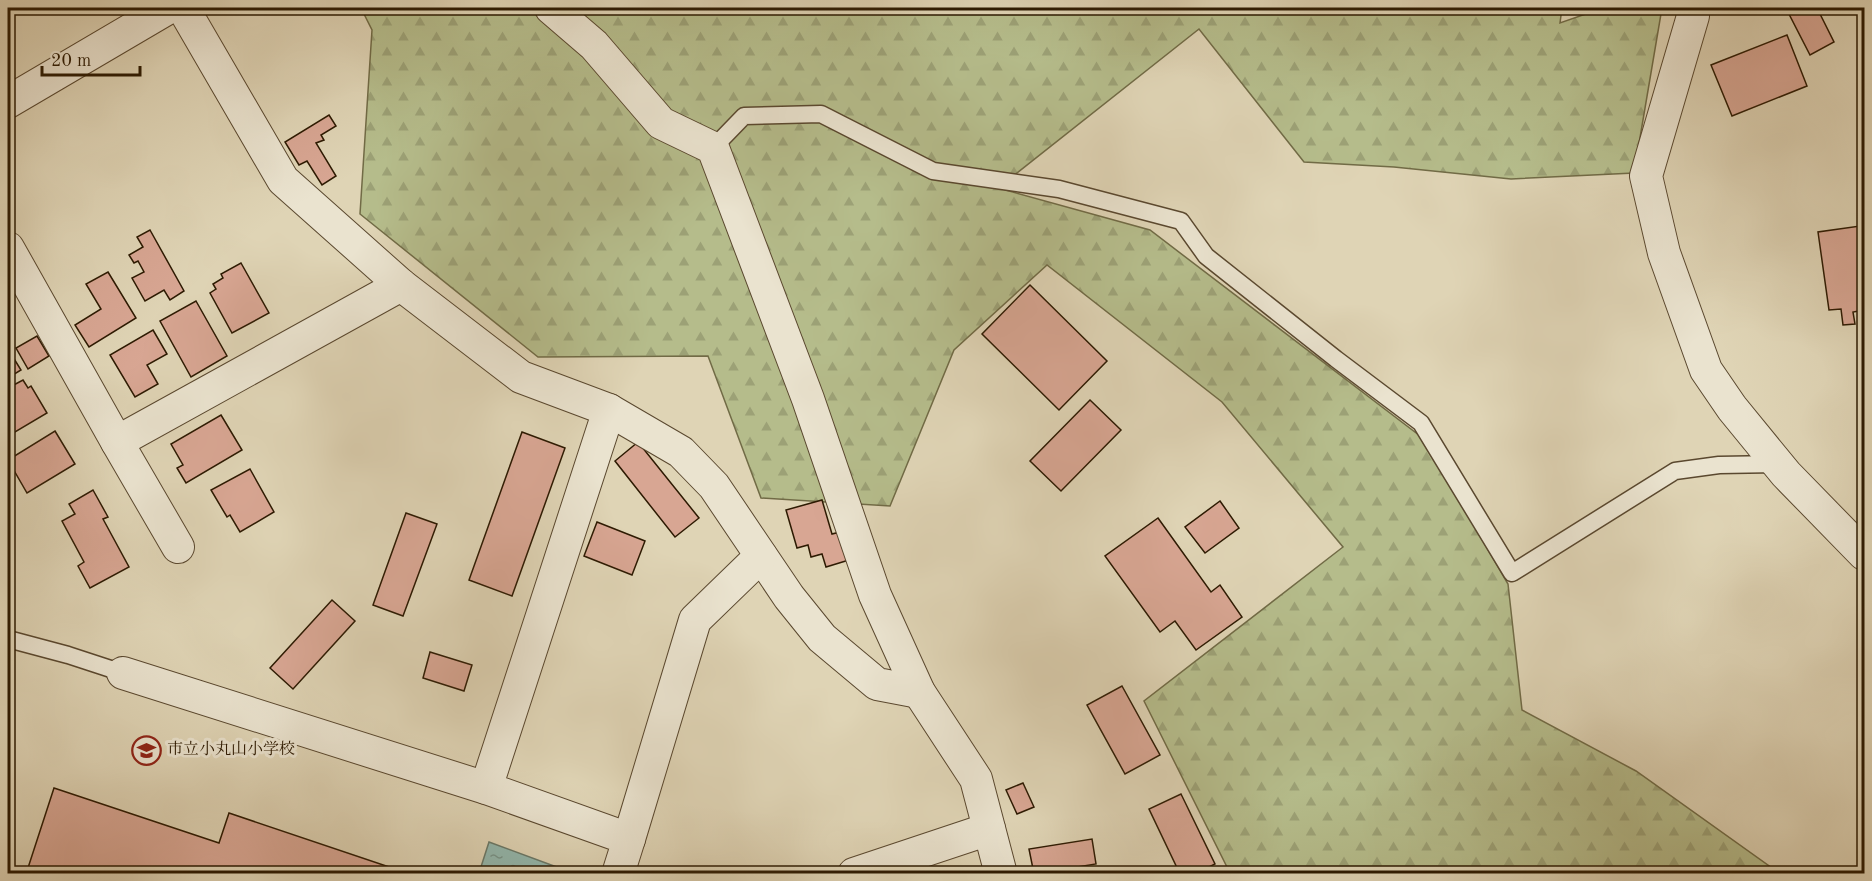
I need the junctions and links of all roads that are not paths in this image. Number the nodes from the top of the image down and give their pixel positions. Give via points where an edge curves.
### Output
1 (168, 8) edge
2 (183, 8) edge
3 (551, 8) edge
4 (1691, 8) edge
5 (8, 102) edge
6 (713, 148) junction
7 (8, 248) edge
8 (401, 285) junction
9 (609, 410) junction
10 (117, 442) junction
11 (1778, 464) junction
12 (178, 547) dead end
13 (1864, 554) edge
14 (761, 556) junction
15 (8, 639) edge
16 (123, 673) joint
17 (919, 692) junction
18 (486, 788) junction
19 (989, 829) junction
20 (630, 838) junction
21 (618, 873) edge
22 (854, 873) edge
23 (1001, 873) edge

1 - 5 street
2 - 8 street via 283,180
3 - 6 street via 594,45 661,123
4 - 11 street via 1693,16 1647,176 1664,254 1706,370
6 - 11 lane via 744,116 821,114 933,171 1059,189 1181,221 1206,256 1421,423 1512,573 1675,471 1719,465
6 - 17 street via 808,399 875,595
7 - 10 street
8 - 9 street via 521,377
8 - 10 street
9 - 14 street via 681,452 714,486
9 - 18 street
10 - 12 street
11 - 13 street
14 - 17 street via 822,638 877,684
14 - 20 street via 695,620
15 - 16 lane
16 - 18 street
17 - 19 street via 976,779
18 - 20 street
19 - 22 street
19 - 23 street
20 - 21 street

